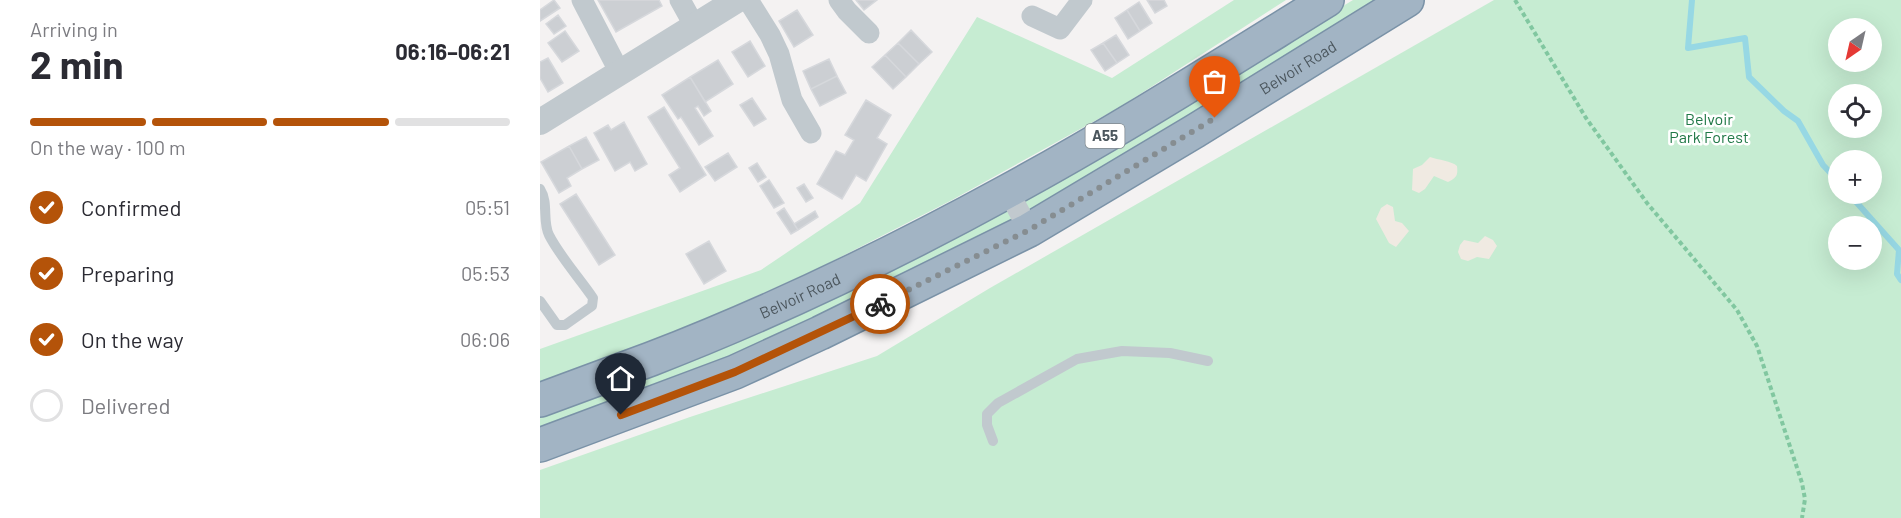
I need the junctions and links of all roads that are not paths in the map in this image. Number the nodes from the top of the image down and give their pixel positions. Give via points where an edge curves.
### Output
1 (582, 0) edge
2 (680, 0) edge
3 (737, 0) edge
4 (748, 0) edge
5 (839, 0) edge
6 (1082, 0) edge
7 (1327, 0) edge
8 (1407, 0) edge
9 (1032, 16) dead end
10 (695, 27) junction
11 (869, 33) dead end
12 (620, 73) junction
13 (540, 122) edge
14 (811, 133) dead end
15 (540, 189) edge
16 (1008, 191) junction
17 (1029, 230) junction
18 (540, 301) edge
19 (1208, 361) dead end
20 (540, 400) edge
21 (993, 441) dead end
22 (540, 445) edge

1 - 12 street
2 - 10 street
3 - 10 street
4 - 14 street via 770,35 792,100
5 - 11 street
6 - 9 street via 1060,29
7 - 16 highway, Belvoir Road / A55
8 - 17 highway, Belvoir Road / A55
10 - 12 street
12 - 13 street
15 - 18 lane via 548,234 593,298 592,306 565,325 557,325
16 - 17 street
16 - 20 highway, Belvoir Road / A55 via 767,310 652,359
17 - 22 highway, Belvoir Road / A55 via 735,372
19 - 21 lane via 1122,351 1077,359 998,403 987,414

